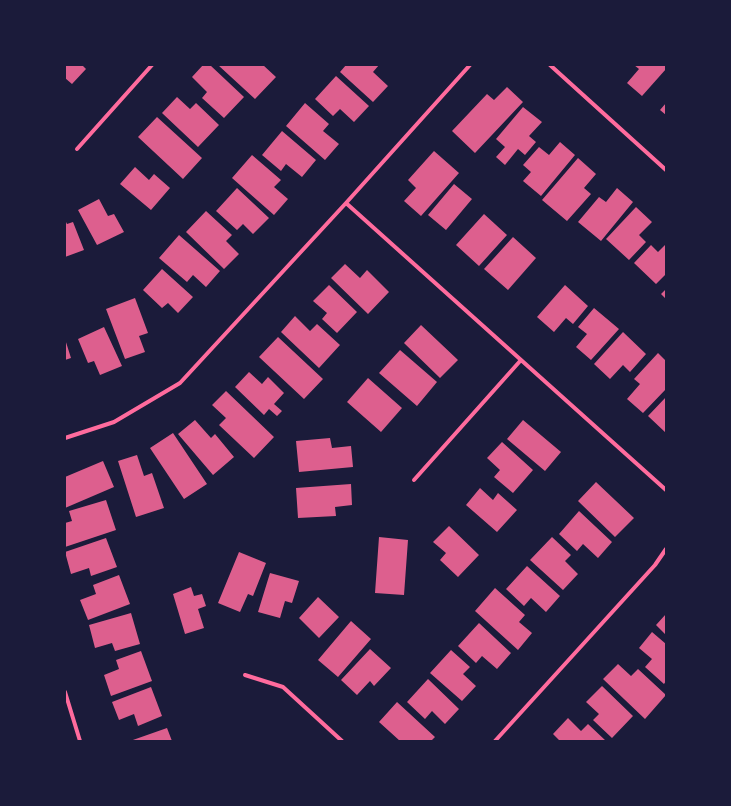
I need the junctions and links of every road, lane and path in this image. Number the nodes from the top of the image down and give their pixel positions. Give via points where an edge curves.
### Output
1 (152, 65) edge
2 (470, 65) edge
3 (550, 65) edge
4 (77, 149) dead end
5 (666, 170) edge
6 (346, 203) junction
7 (521, 360) junction
8 (65, 438) edge
9 (414, 480) dead end
10 (666, 490) edge
11 (666, 549) edge
12 (245, 675) dead end
13 (65, 692) edge
14 (80, 741) edge
15 (342, 741) edge
16 (494, 741) edge

1 - 4 street
2 - 6 street
3 - 5 street
6 - 7 street
6 - 8 street via 180,383 114,422
7 - 9 street
7 - 10 street
11 - 16 street via 655,565
12 - 15 street via 283,687
13 - 14 street

